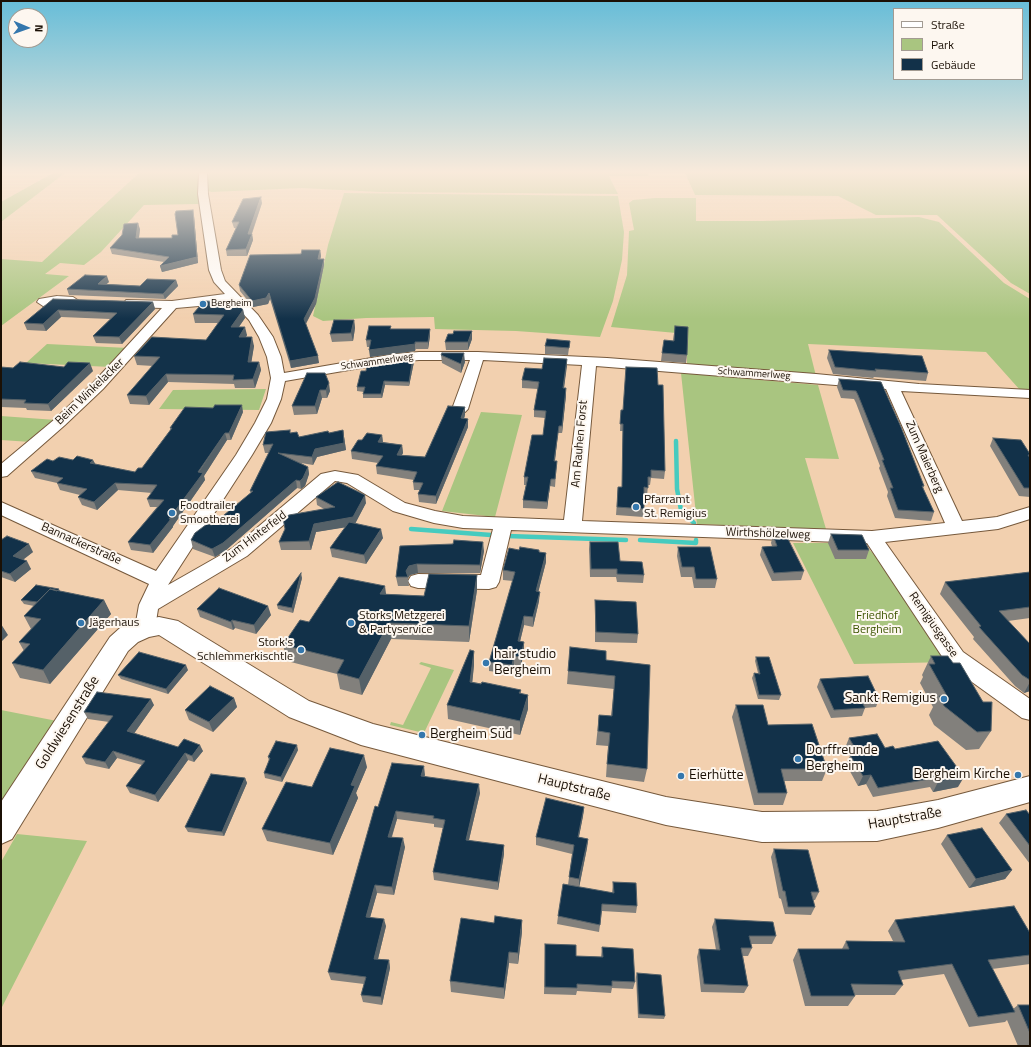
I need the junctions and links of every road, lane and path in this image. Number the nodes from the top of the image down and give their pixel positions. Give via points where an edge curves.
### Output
1 (207, 222) edge
2 (232, 296) junction
3 (43, 302) dead end
4 (88, 302) edge
5 (117, 303) edge
6 (172, 305) junction
7 (478, 356) junction
8 (589, 362) junction
9 (278, 378) junction
10 (892, 386) junction
11 (1030, 394) edge
12 (460, 409) edge
13 (1, 472) edge
14 (335, 476) joint
15 (1, 508) edge
16 (1030, 513) edge
17 (503, 523) junction
18 (572, 526) junction
19 (956, 528) junction
20 (872, 537) junction
21 (165, 573) junction
22 (200, 576) junction
23 (418, 581) dead end
24 (147, 617) junction
25 (1030, 711) edge
26 (1030, 789) edge
27 (1, 829) edge

1 - 2 street via 215,270 220,282
2 - 6 street
2 - 9 street via 254,318 266,337 274,356
3 - 4 street
5 - 6 street
6 - 13 street, Beim Winkelacker via 98,386
7 - 8 street, Schwammerlweg
7 - 9 street, Schwammerlweg via 395,358
7 - 12 street
8 - 10 street, Schwammerlweg
8 - 18 street, Am Rauhen Forst
9 - 21 street via 274,399 266,418
10 - 11 street, Schwammerlweg
10 - 19 street, Zum Maierberg
14 - 17 street, Wirthshölzelweg via 352,479 399,507 434,517 463,522
14 - 22 street, Zum Hinterfeld via 327,478 240,552
15 - 21 street, Bannackerstraße
16 - 19 street, Wirthshölzelweg via 998,523
17 - 18 street, Wirthshölzelweg
17 - 23 street via 489,582
18 - 20 street, Wirthshölzelweg
19 - 20 street, Wirthshölzelweg
20 - 25 street, Remigiusgasse via 956,658
21 - 22 street, Bannackerstraße
21 - 24 street
22 - 24 street, Zum Hinterfeld
24 - 26 street, Hauptstraße via 299,709 370,736 666,811 762,827 877,826 938,814
24 - 27 street, Goldwiesenstraße via 119,644

